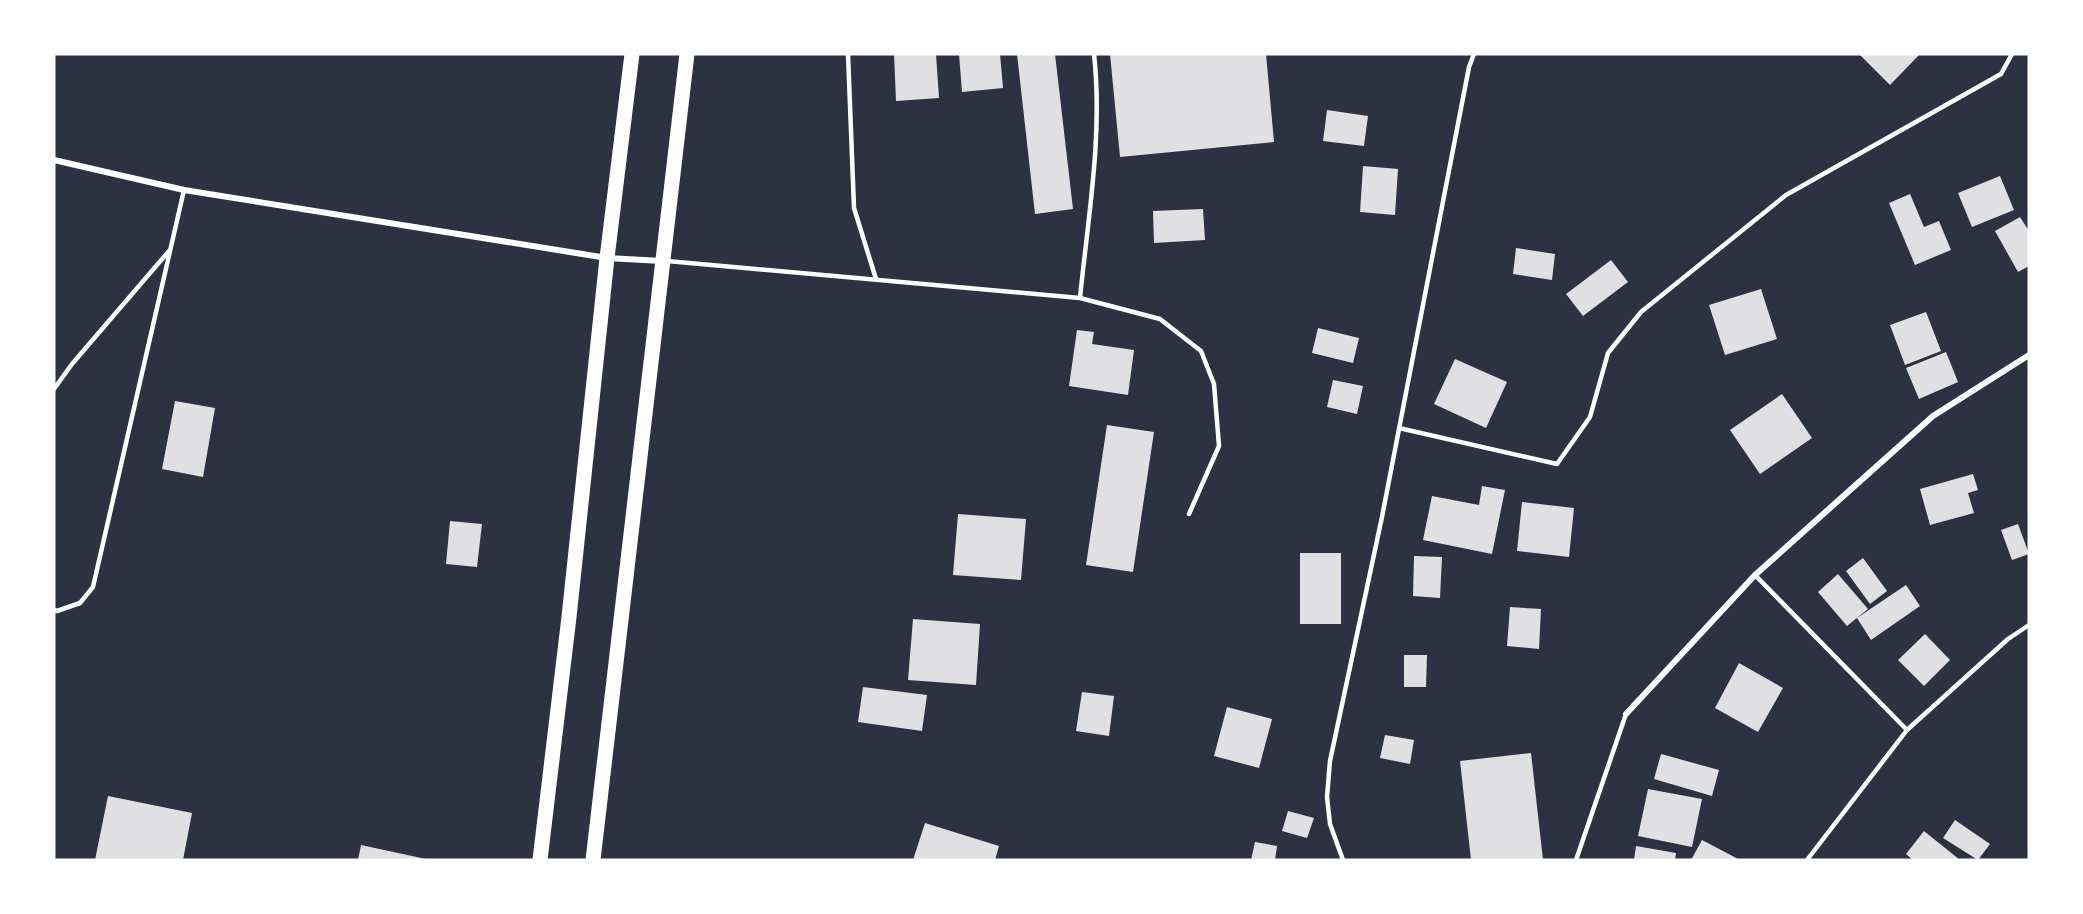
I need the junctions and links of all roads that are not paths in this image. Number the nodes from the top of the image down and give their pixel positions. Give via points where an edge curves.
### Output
1 (632, 54) edge
2 (687, 54) edge
3 (848, 54) edge
4 (1094, 54) edge
5 (1474, 54) edge
6 (2012, 54) edge
7 (54, 160) edge
8 (184, 190) junction
9 (171, 249) junction
10 (607, 258) junction
11 (664, 261) junction
12 (876, 279) junction
13 (1080, 298) junction
14 (2029, 355) edge
15 (54, 389) edge
16 (1399, 428) junction
17 (1189, 514) dead end
18 (1755, 575) junction
19 (54, 610) edge
20 (2029, 625) edge
21 (1626, 714) joint
22 (1907, 730) junction
23 (540, 860) edge
24 (593, 860) edge
25 (1343, 860) edge
26 (1576, 860) edge
27 (1807, 860) edge

1 - 10 main road
2 - 11 main road
3 - 12 lane via 854,208
4 - 13 lane via 1097,132
5 - 16 lane
6 - 16 lane via 2001,74 1786,195 1641,312 1608,353 1590,417 1557,464
7 - 8 street
8 - 9 lane
8 - 10 street
9 - 15 lane
9 - 19 lane via 93,587 80,603
10 - 11 street
10 - 23 main road
11 - 12 lane
11 - 24 main road
12 - 13 lane
13 - 17 lane via 1160,319 1201,351 1214,384 1220,446
14 - 18 street via 1934,416
16 - 25 lane via 1330,761 1330,824
18 - 21 street
18 - 22 lane
20 - 22 lane via 2007,639
21 - 26 lane
22 - 27 lane

